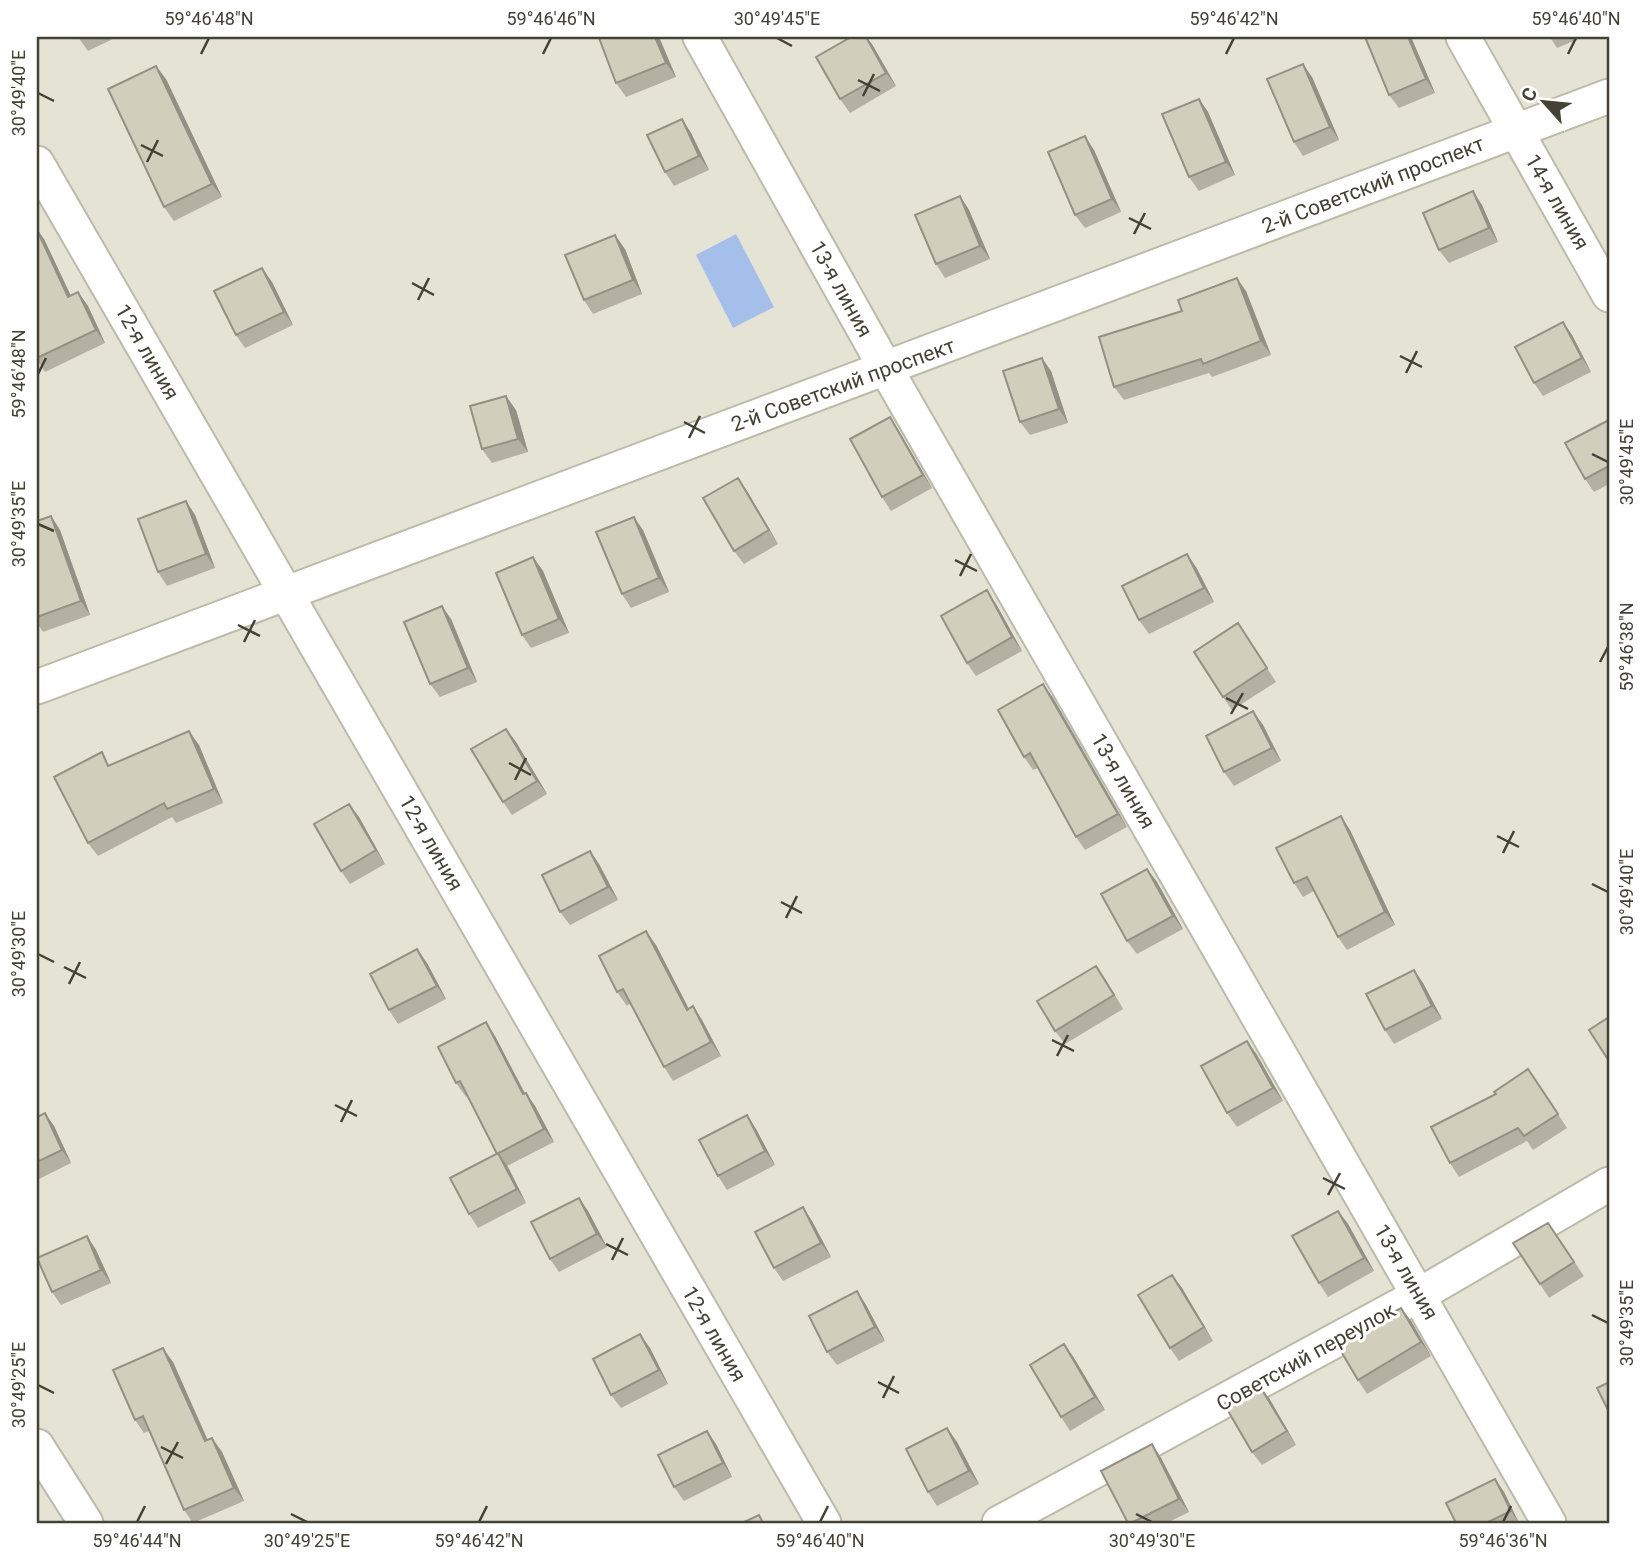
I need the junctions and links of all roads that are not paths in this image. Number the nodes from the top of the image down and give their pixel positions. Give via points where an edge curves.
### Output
1 (699, 37) edge
2 (1463, 37) edge
3 (1609, 96) edge
4 (1516, 131) junction
5 (37, 163) edge
6 (1609, 295) edge
7 (886, 369) junction
8 (285, 592) junction
9 (37, 687) edge
10 (1609, 1184) edge
11 (1419, 1295) junction
12 (37, 1446) edge
13 (86, 1523) edge
14 (824, 1523) edge
15 (999, 1523) edge
16 (1549, 1523) edge

1 - 7 street, 13-я линия
2 - 4 street, 14-я линия
3 - 4 street, 2-й Советский проспект
4 - 6 street, 14-я линия
4 - 7 street, 2-й Советский проспект
5 - 8 street, 12-я линия
7 - 8 street, 2-й Советский проспект
7 - 11 street, 13-я линия
8 - 9 street, 2-й Советский проспект
8 - 14 street, 12-я линия
10 - 11 street, Советский переулок
11 - 15 street, Советский переулок
11 - 16 street, 13-я линия
12 - 13 street

